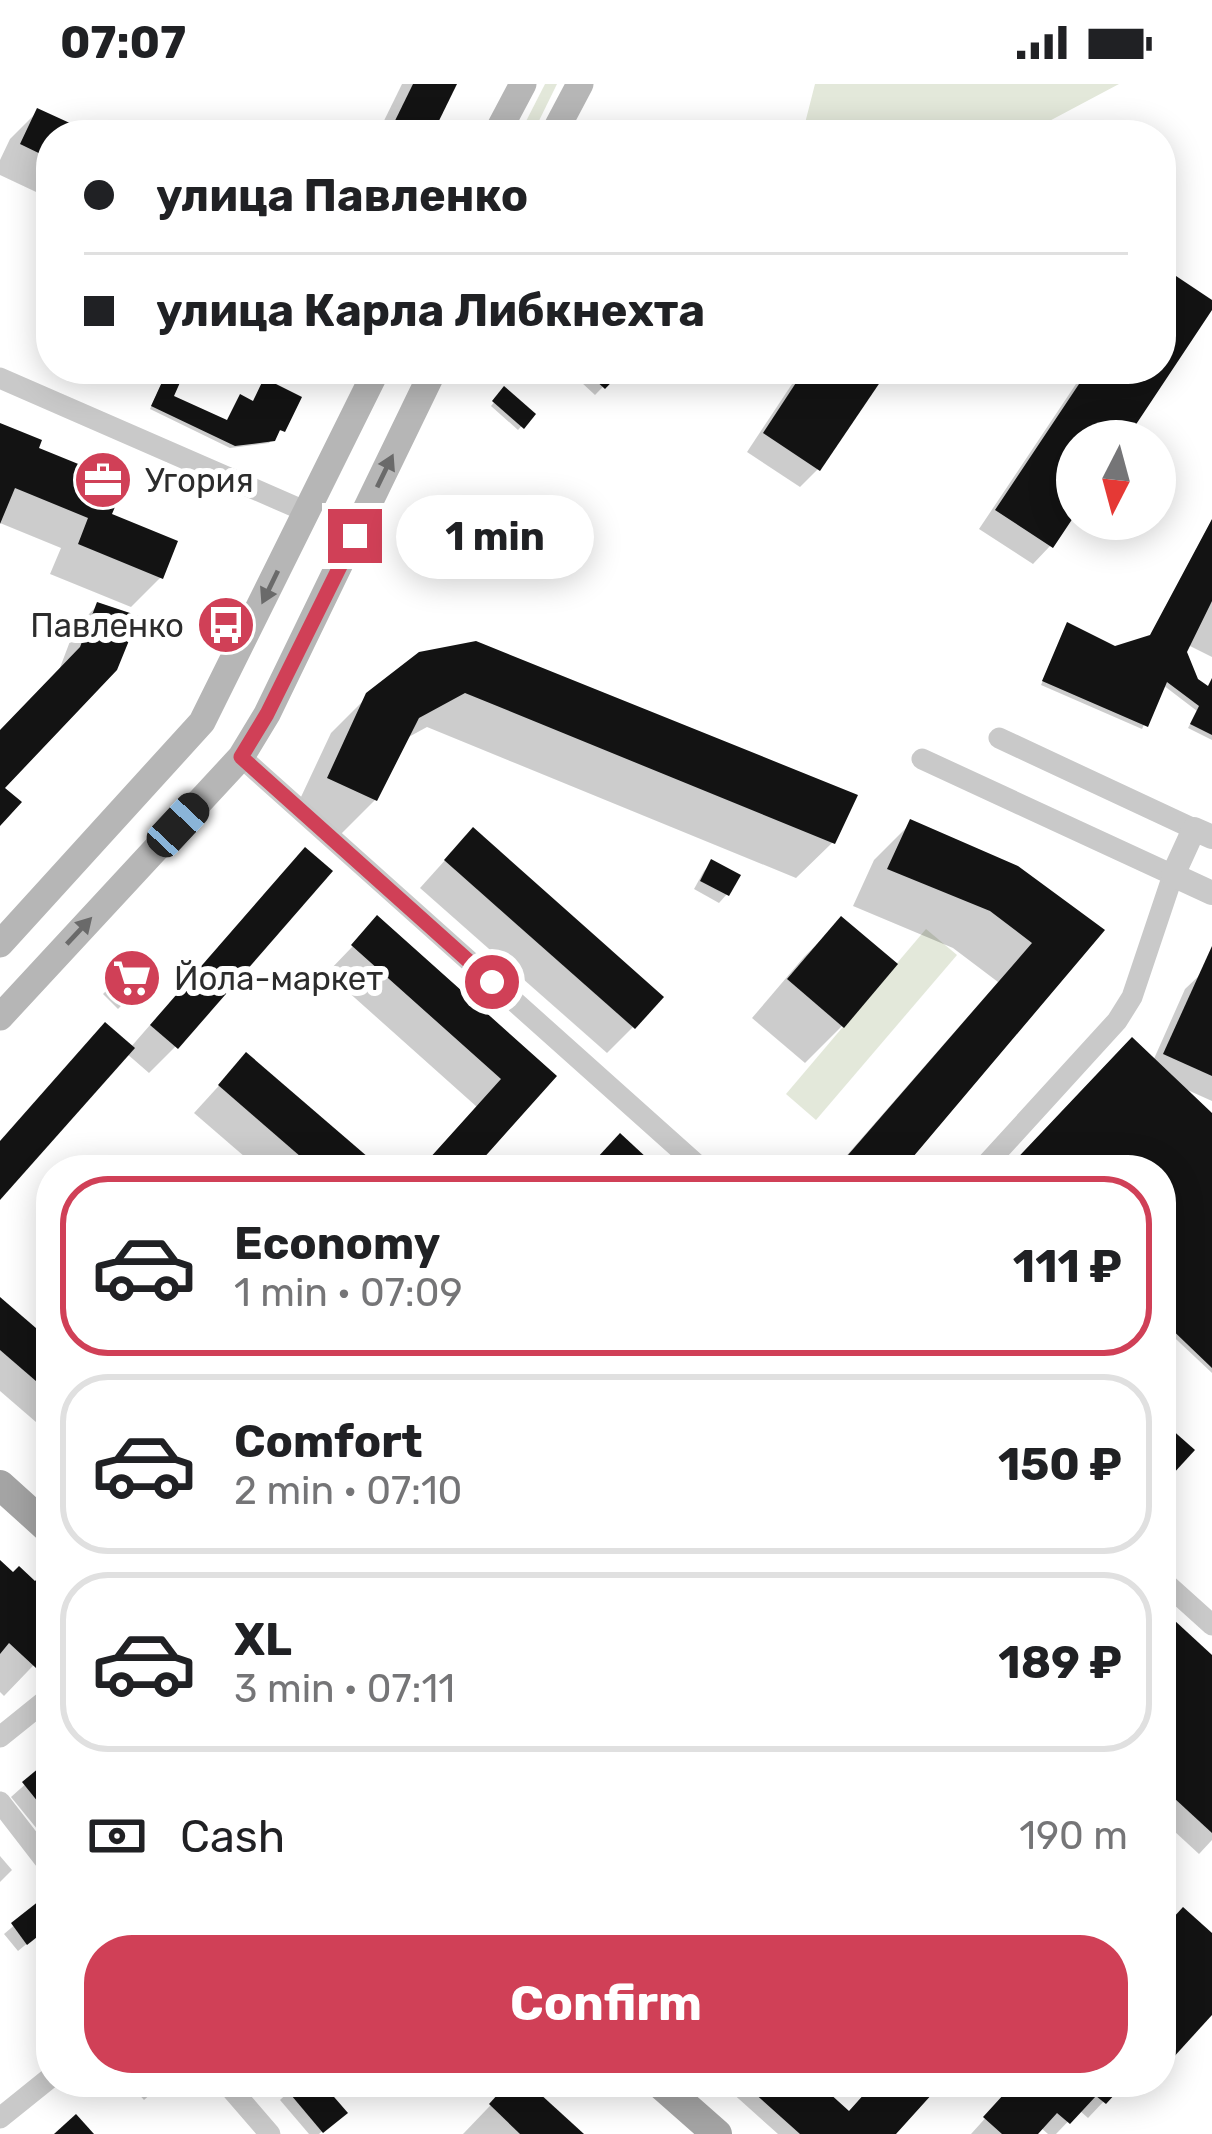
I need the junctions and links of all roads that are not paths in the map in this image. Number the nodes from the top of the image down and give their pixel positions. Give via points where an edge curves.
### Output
1 (523, 84) edge
2 (580, 84) edge
3 (504, 120) edge
4 (561, 120) edge
5 (0, 378) edge
6 (370, 384) edge
7 (427, 384) edge
8 (307, 512) junction
9 (355, 536) junction
10 (999, 738) dead end
11 (241, 757) junction
12 (922, 759) dead end
13 (1203, 833) edge
14 (1173, 875) junction
15 (1212, 893) edge
16 (0, 944) edge
17 (0, 1017) edge
18 (686, 1155) edge
19 (996, 1155) edge
20 (0, 1485) edge
21 (36, 1518) edge
22 (1176, 1593) edge
23 (1212, 1625) edge
24 (36, 1708) edge
25 (0, 1737) edge
26 (0, 1802) edge
27 (36, 1849) edge
28 (36, 2089) edge
29 (238, 2097) edge
30 (675, 2097) edge
31 (0, 2118) edge
32 (270, 2134) edge
33 (717, 2134) edge

1 - 3 main road
2 - 4 main road
5 - 8 street
6 - 8 main road
9 -> 7 main road
8 - 9 main road
8 -> 16 main road via 202,722
9 - 11 main road
10 - 13 street
17 -> 11 main road
11 - 18 street
12 - 14 street
13 - 14 street
14 - 15 street
14 - 19 street via 1117,1021
20 - 21 main road
22 - 23 street
24 - 25 street
26 - 27 street
28 - 31 street
29 - 32 street
30 - 33 main road

